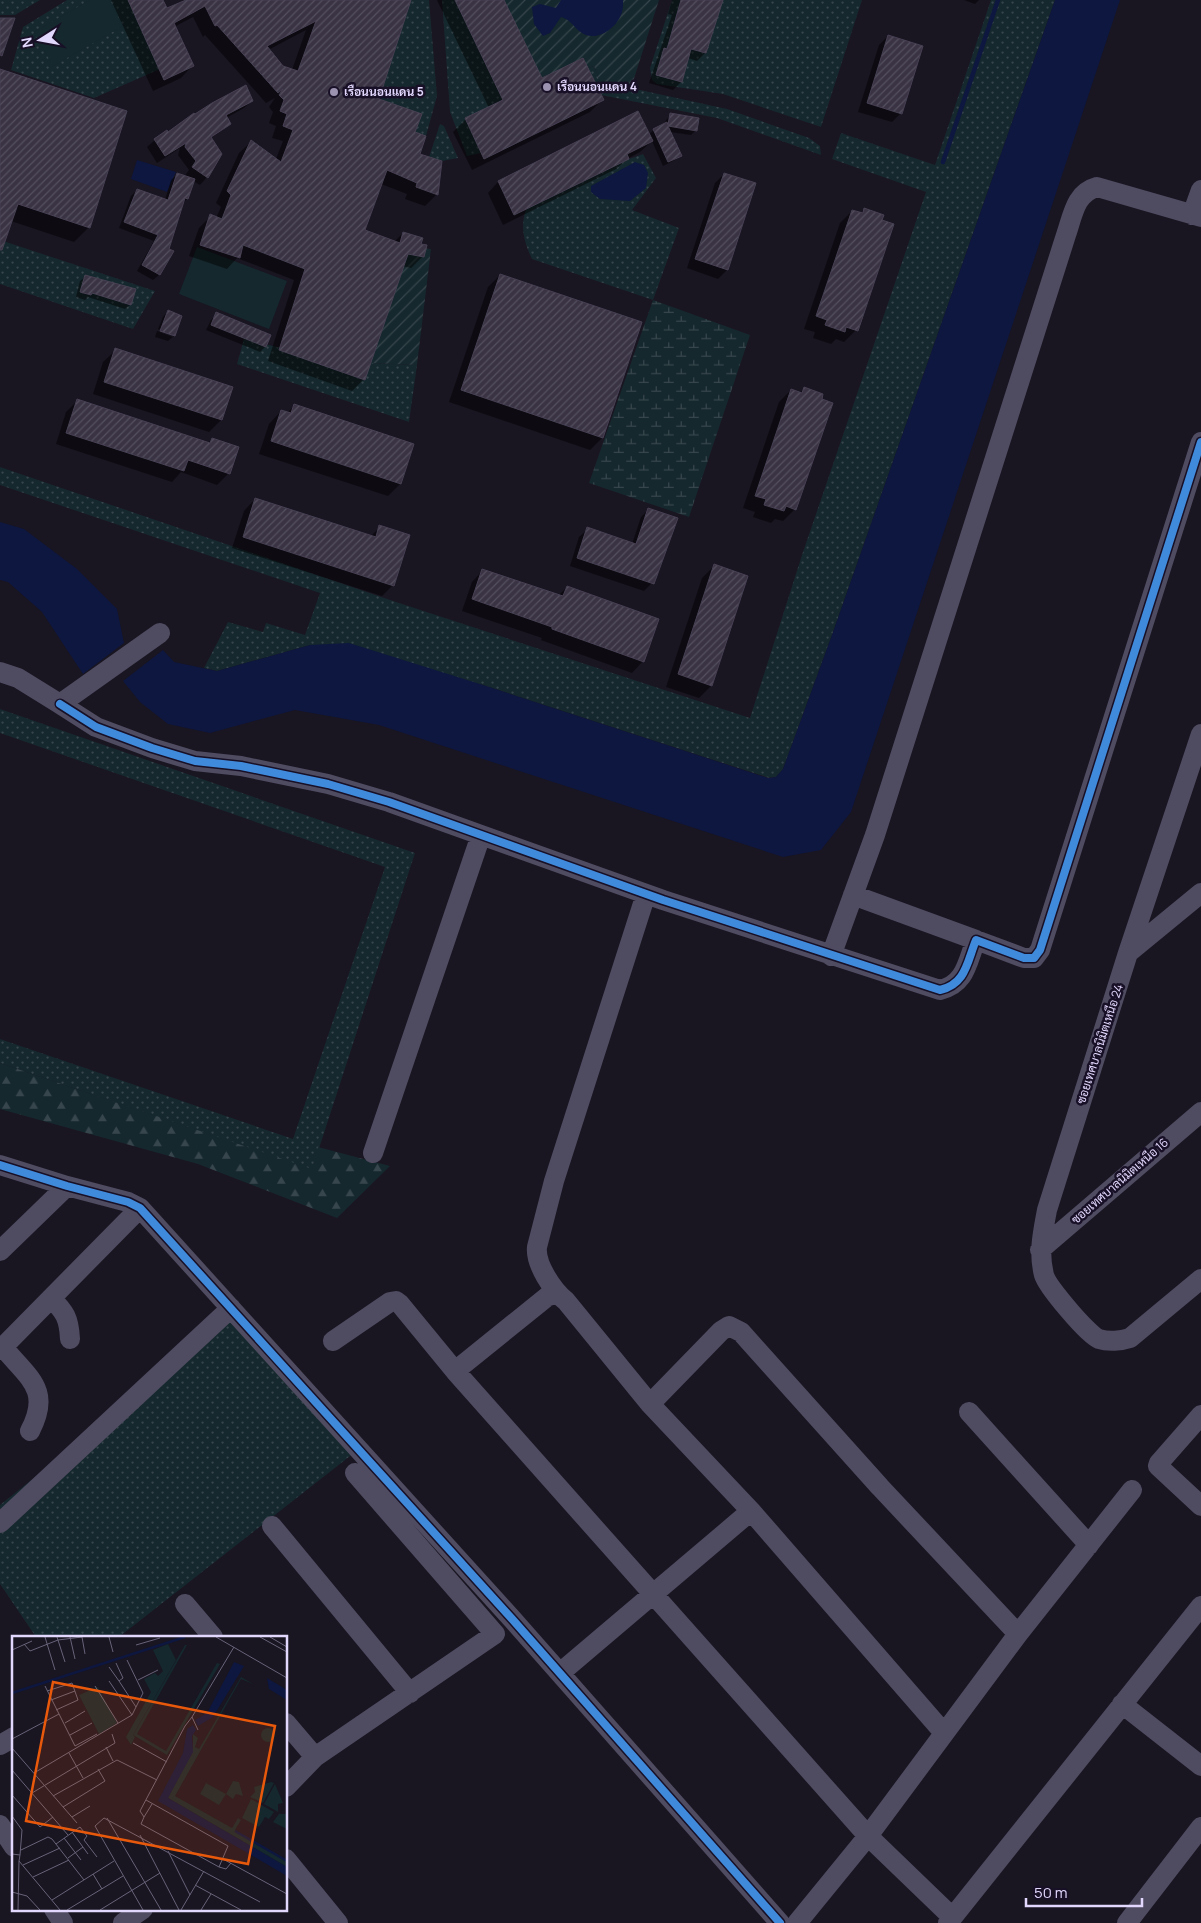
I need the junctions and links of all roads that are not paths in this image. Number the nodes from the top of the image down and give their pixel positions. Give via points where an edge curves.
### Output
1 (1201, 190) edge
2 (1197, 216) edge
3 (1201, 442) edge
4 (160, 633) dead end
5 (0, 672) edge
6 (60, 704) junction
7 (1201, 734) edge
8 (481, 835) junction
9 (1201, 893) edge
10 (646, 894) junction
11 (853, 896) junction
12 (976, 940) junction
13 (1128, 953) junction
14 (831, 956) junction
15 (1201, 1112) edge
16 (372, 1153) dead end
17 (0, 1165) edge
18 (67, 1186) junction
19 (140, 1208) junction
20 (1040, 1250) junction
21 (0, 1251) edge
22 (1201, 1279) edge
23 (557, 1294) junction
24 (51, 1298) junction
25 (231, 1308) junction
26 (70, 1339) dead end
27 (333, 1341) dead end
28 (1, 1348) edge
29 (456, 1371) junction
30 (650, 1404) junction
31 (969, 1412) dead end
32 (1201, 1415) edge
33 (30, 1431) dead end
34 (355, 1473) dead end
35 (1132, 1490) dead end
36 (1201, 1506) edge
37 (751, 1511) junction
38 (0, 1523) edge
39 (272, 1526) dead end
40 (1089, 1546) junction
41 (654, 1593) junction
42 (184, 1604) dead end
43 (1201, 1606) edge
44 (1018, 1634) junction
45 (212, 1636) edge
46 (560, 1672) junction
47 (410, 1693) junction
48 (1122, 1704) junction
49 (288, 1725) edge
50 (944, 1733) junction
51 (12, 1738) edge
52 (0, 1745) edge
53 (315, 1757) junction
54 (1201, 1766) edge
55 (288, 1786) edge
56 (0, 1825) edge
57 (1201, 1827) edge
58 (868, 1836) junction
59 (12, 1844) edge
60 (288, 1861) edge
61 (55, 1910) edge
62 (142, 1910) edge
63 (950, 1920) edge
64 (63, 1923) edge
65 (123, 1923) edge
66 (338, 1923) edge
67 (780, 1923) edge
68 (797, 1923) edge
69 (1127, 1923) edge

1 - 2 street
2 - 11 street via 1097,187 1080,196
3 - 12 street via 1040,950 1034,958 1024,958
4 - 6 street
5 - 6 street via 18,678
6 - 8 street via 96,727 152,748 195,761 241,766 328,784
7 - 13 street, ซอยเทศบาลนิมิตเหนือ 24
8 - 10 street
8 - 16 street
9 - 13 street
10 - 14 street
10 - 23 street via 566,1145 536,1255
11 - 12 street
11 - 14 street
12 - 14 street via 960,980 940,990
13 - 20 street, ซอยเทศบาลนิมิตเหนือ 24 via 1047,1210
15 - 20 street, ซอยเทศบาลนิมิตเหนือ 16
17 - 18 street
18 - 19 street
18 - 21 street
19 - 24 street
19 - 25 street
20 - 22 street, ซอยเทศบาลนิมิตเหนือ 24 via 1044,1277 1078,1322 1099,1339 1121,1341 1130,1338
23 - 29 street via 548,1296
23 - 30 street
24 - 26 street via 65,1314
24 - 28 street
25 - 38 street
25 - 46 street
27 - 29 street via 396,1301
28 - 33 street via 36,1386 40,1396 38,1416
29 - 41 street
30 - 37 street
30 - 44 street via 721,1331 729,1326 735,1327
31 - 40 street
32 - 36 street via 1158,1466
34 - 47 street via 495,1634
35 - 40 street
37 - 41 street
37 - 50 street
39 - 47 street
40 - 44 street
41 - 46 street
41 - 58 street
42 - 45 street
43 - 48 street
44 - 50 street
46 - 67 street
47 - 53 street
48 - 54 street
48 - 63 street
49 - 53 street
50 - 58 street
51 - 52 street
53 - 55 street
56 - 59 street
57 - 69 street
58 - 63 street
58 - 68 street
60 - 66 street
61 - 64 street
62 - 65 street

